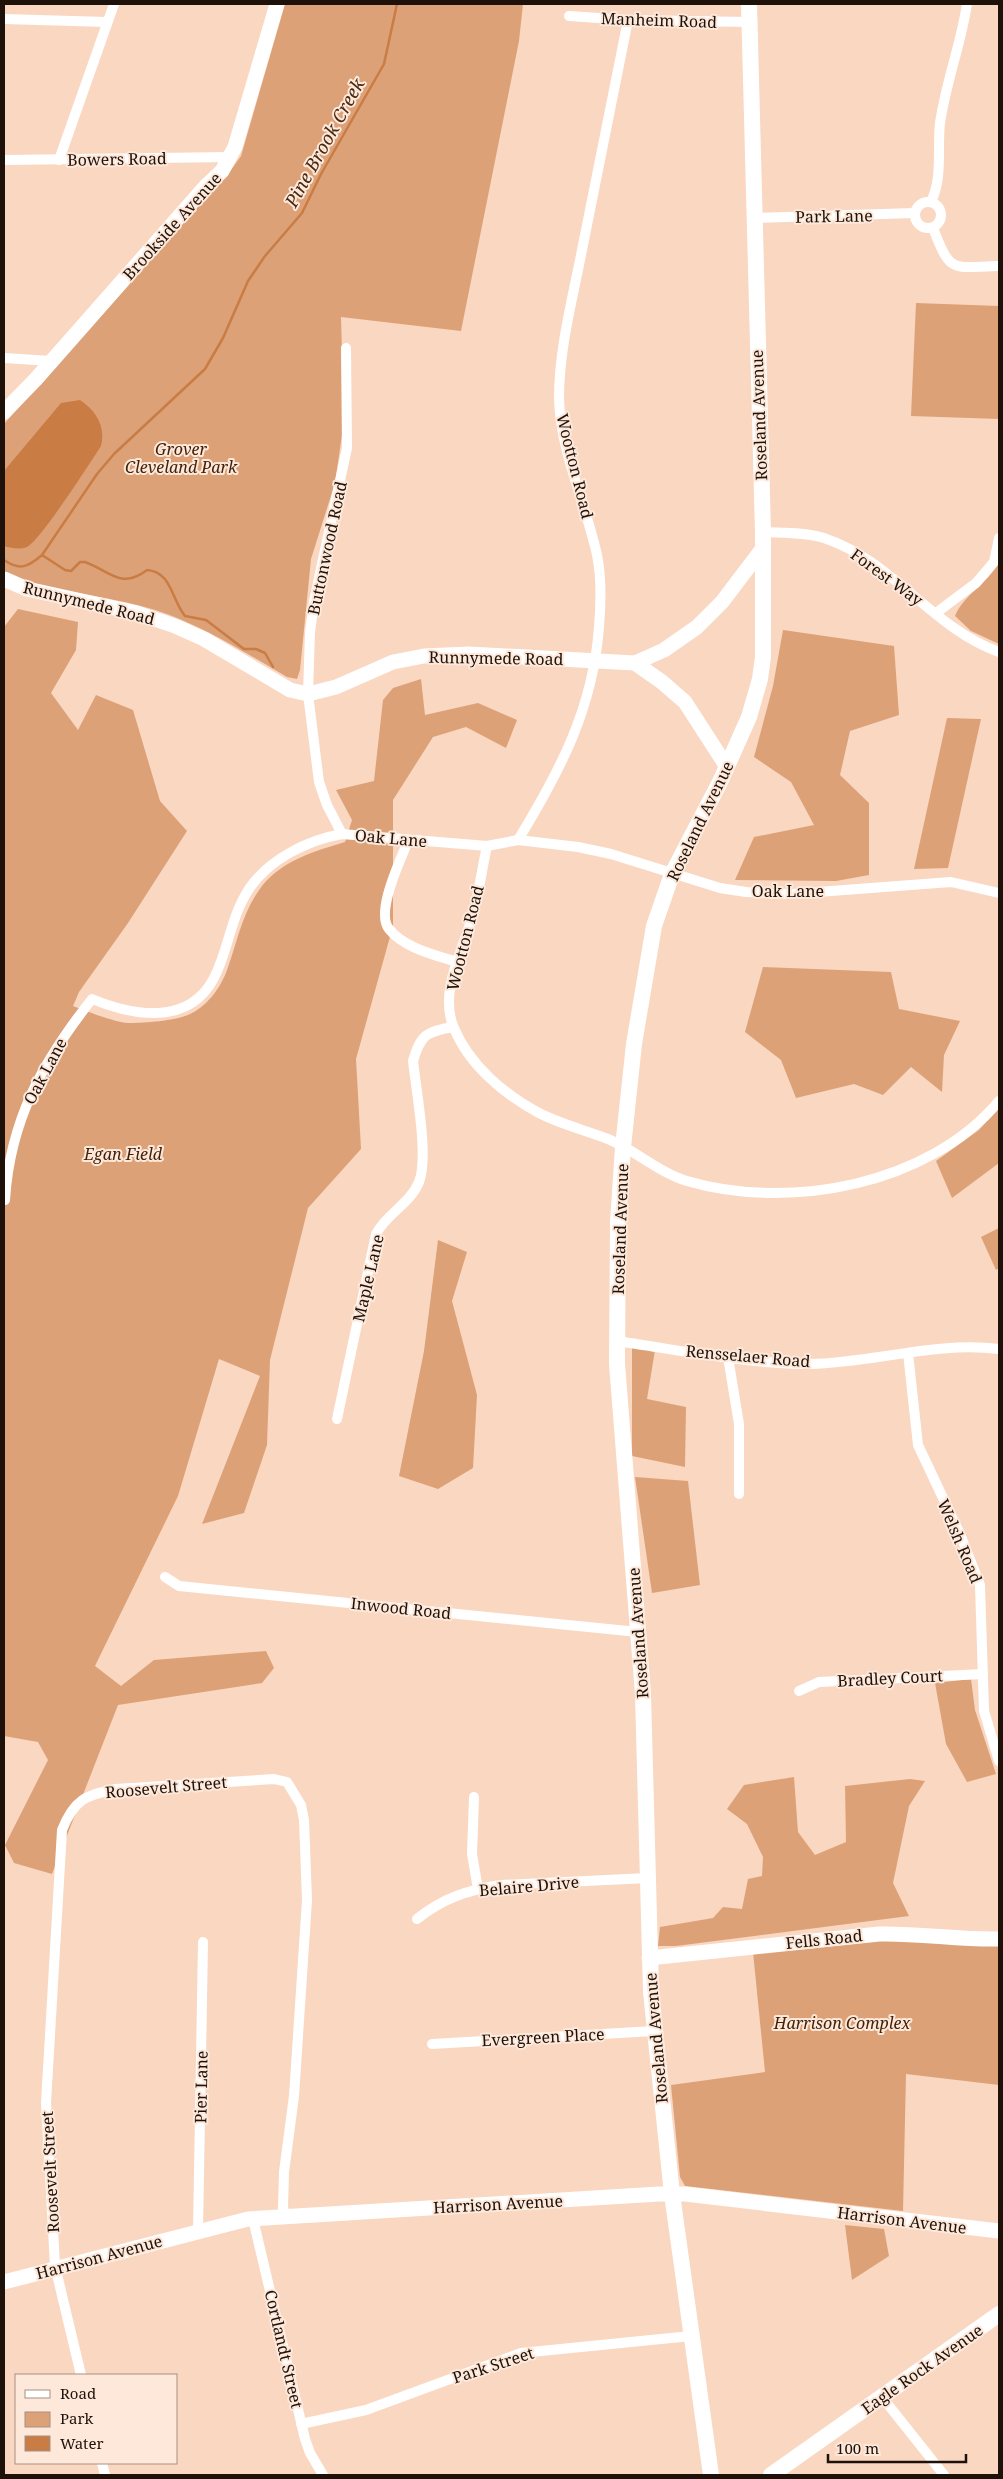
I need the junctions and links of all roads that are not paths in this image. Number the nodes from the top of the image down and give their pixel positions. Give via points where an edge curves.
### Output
1 (114, 4) edge
2 (277, 4) edge
3 (749, 4) edge
4 (967, 4) edge
5 (569, 16) dead end
6 (4, 19) edge
7 (628, 20) junction
8 (107, 22) junction
9 (749, 22) junction
10 (231, 157) junction
11 (4, 160) edge
12 (60, 160) junction
13 (931, 202) junction
14 (915, 213) junction
15 (753, 218) junction
16 (933, 228) junction
17 (999, 266) edge
18 (346, 348) dead end
19 (4, 358) edge
20 (51, 360) junction
21 (4, 412) edge
22 (999, 538) edge
23 (763, 540) junction
24 (4, 579) edge
25 (936, 613) junction
26 (999, 652) edge
27 (595, 662) junction
28 (635, 663) junction
29 (308, 694) junction
30 (727, 767) junction
31 (342, 834) junction
32 (518, 840) junction
33 (408, 841) junction
34 (487, 846) junction
35 (672, 874) junction
36 (999, 892) edge
37 (457, 962) junction
38 (453, 1027) junction
39 (999, 1101) edge
40 (623, 1147) junction
41 (5, 1200) dead end
42 (617, 1341) junction
43 (999, 1349) edge
44 (908, 1353) junction
45 (728, 1357) junction
46 (337, 1419) dead end
47 (739, 1494) dead end
48 (165, 1577) dead end
49 (638, 1632) junction
50 (983, 1674) junction
51 (799, 1691) dead end
52 (999, 1761) edge
53 (474, 1797) dead end
54 (648, 1878) junction
55 (478, 1889) junction
56 (417, 1919) dead end
57 (999, 1939) edge
58 (203, 1942) dead end
59 (649, 1958) junction
60 (654, 2031) junction
61 (432, 2044) dead end
62 (672, 2194) junction
63 (286, 2216) junction
64 (254, 2219) junction
65 (198, 2231) junction
66 (999, 2232) edge
67 (55, 2269) junction
68 (4, 2282) edge
69 (999, 2314) edge
70 (690, 2336) junction
71 (81, 2374) edge
72 (882, 2397) junction
73 (301, 2424) junction
74 (323, 2475) edge
75 (711, 2475) edge
76 (771, 2475) edge
77 (944, 2475) edge

1 - 8 street
2 - 10 street, Brookside Avenue
3 - 9 main road, Roseland Avenue
4 - 13 street via 946,90 940,125 938,187
5 - 7 street, Manheim Road
6 - 8 street
7 - 9 street, Manheim Road
7 - 27 street, Wootton Road via 570,312 559,399 566,442 598,556 601,589
8 - 12 street
9 - 15 main road, Roseland Avenue
10 - 12 street, Bowers Road
10 - 20 street, Brookside Avenue via 222,171
11 - 12 street, Bowers Road
13 - 14 street via 920,204
13 - 16 street via 942,214 938,225
14 - 15 street, Park Lane
14 - 16 street via 917,224
15 - 23 main road, Roseland Avenue
16 - 17 street via 950,264 961,267
18 - 29 street, Buttonwood Road via 347,448 314,601
19 - 20 street
20 - 21 street, Brookside Avenue
22 - 25 street via 994,562 976,583
23 - 25 street, Forest Way via 807,534 844,546 874,563
23 - 28 street, Runnymede Road via 728,595 697,628 664,650
23 - 30 main road, Roseland Avenue via 765,600 760,679 749,717
24 - 29 street, Runnymede Road via 26,589 137,613 175,626 204,639 290,690
25 - 26 street, Forest Way via 964,635
27 - 28 street, Runnymede Road
27 - 29 street, Runnymede Road via 469,654 424,656 393,662 336,687
27 - 32 street, Wootton Road via 588,696 570,746
28 - 30 street via 685,702
29 - 31 street, Buttonwood Road via 319,782
30 - 35 main road, Roseland Avenue
31 - 33 street, Oak Lane
31 - 41 street, Oak Lane via 302,846 260,876 236,912 214,978 194,1001 171,1010 141,1014 92,999 55,1047 20,1121 10,1152
32 - 34 street, Oak Lane
32 - 35 street, Oak Lane via 611,854
33 - 34 street, Oak Lane
33 - 37 street via 385,904 388,928 418,949
34 - 37 street, Wootton Road via 473,915
35 - 36 street, Oak Lane via 720,888 767,894 951,882
35 - 40 main road, Roseland Avenue via 654,926 634,1044
37 - 38 street, Wootton Road via 450,987
38 - 40 street, Wootton Road via 470,1057 491,1080 522,1102 540,1114
38 - 46 street, Maple Lane via 431,1031 420,1039 417,1047 413,1061 424,1163 419,1183 406,1202 382,1222 376,1234
39 - 40 street, Wootton Road via 958,1138 892,1174 846,1185 789,1192 750,1192 685,1180
40 - 42 main road, Roseland Avenue via 618,1222
42 - 45 street, Rensselaer Road
42 - 49 main road, Roseland Avenue
43 - 44 street, Rensselaer Road via 950,1347
44 - 45 street, Rensselaer Road via 810,1364
44 - 50 street, Welsh Road via 918,1445 980,1585
45 - 47 street via 739,1424
48 - 49 street, Inwood Road via 179,1586
49 - 54 main road, Roseland Avenue
50 - 51 street, Bradley Court via 819,1682
50 - 52 street, Welsh Road via 984,1712
53 - 55 street via 472,1854
54 - 55 street, Belaire Drive via 501,1885
54 - 59 main road, Roseland Avenue
55 - 56 street, Belaire Drive via 451,1897
57 - 59 street, Fells Road via 917,1933 879,1934
58 - 65 street, Pier Lane
59 - 60 main road, Roseland Avenue
60 - 61 street, Evergreen Place
60 - 62 main road, Roseland Avenue
62 - 63 street, Harrison Avenue
62 - 66 street, Harrison Avenue
62 - 70 main road, Roseland Avenue
63 - 64 street, Harrison Avenue
63 - 67 street, Roosevelt Street via 283,2208 284,2172 294,2096 307,1900 301,1805 287,1782 274,1779 108,1790 81,1799 68,1815 62,1830 46,2103
64 - 65 street, Harrison Avenue
64 - 73 street, Cortlandt Street
65 - 67 street, Harrison Avenue
67 - 68 street, Harrison Avenue
67 - 71 street, Roosevelt Street
69 - 72 main road, Eagle Rock Avenue
70 - 73 street, Park Street via 521,2353 366,2410
70 - 75 main road, Roseland Avenue
72 - 76 main road, Eagle Rock Avenue
72 - 77 street
73 - 74 street, Cortlandt Street via 310,2453

